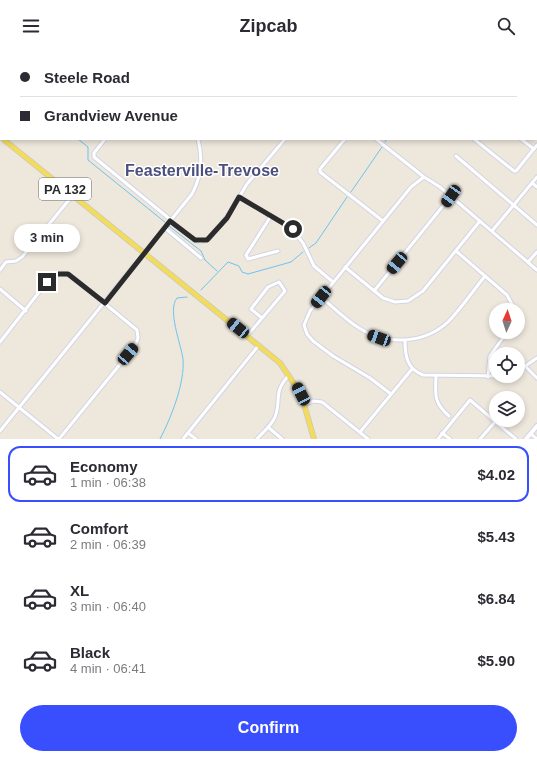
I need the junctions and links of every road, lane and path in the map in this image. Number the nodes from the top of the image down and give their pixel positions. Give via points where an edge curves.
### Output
1 (4, 140) edge
2 (104, 140) edge
3 (198, 140) edge
4 (284, 140) edge
5 (344, 140) edge
6 (377, 140) edge
7 (475, 140) edge
8 (522, 140) edge
9 (537, 146) edge
10 (534, 149) junction
11 (456, 156) dead end
12 (424, 177) junction
13 (537, 177) edge
14 (532, 183) junction
15 (537, 187) edge
16 (73, 195) junction
17 (451, 196) junction
18 (239, 197) junction
19 (513, 205) junction
20 (271, 216) junction
21 (171, 220) junction
22 (383, 220) junction
23 (480, 221) junction
24 (537, 225) edge
25 (165, 228) junction
26 (492, 231) junction
27 (278, 251) dead end
28 (456, 251) junction
29 (537, 252) edge
30 (145, 253) junction
31 (201, 258) dead end
32 (528, 262) junction
33 (345, 267) junction
34 (0, 270) edge
35 (537, 270) edge
36 (485, 276) junction
37 (333, 282) junction
38 (0, 289) edge
39 (374, 291) junction
40 (321, 297) junction
41 (105, 303) junction
42 (511, 303) edge
43 (26, 311) junction
44 (262, 318) junction
45 (247, 336) junction
46 (502, 339) edge
47 (405, 340) junction
48 (0, 342) edge
49 (259, 345) junction
50 (537, 358) edge
51 (526, 367) joint
52 (412, 369) junction
53 (289, 374) junction
54 (436, 376) junction
55 (488, 377) joint
56 (537, 378) edge
57 (0, 392) edge
58 (391, 394) junction
59 (305, 404) junction
60 (20, 407) junction
61 (449, 416) dead end
62 (489, 417) edge
63 (537, 426) edge
64 (268, 427) junction
65 (491, 427) edge
66 (501, 427) edge
67 (0, 431) edge
68 (188, 432) junction
69 (360, 432) junction
70 (442, 433) junction
71 (531, 434) junction
72 (58, 439) edge
73 (183, 439) edge
74 (196, 439) edge
75 (257, 439) edge
76 (282, 439) edge
77 (314, 439) edge
78 (368, 439) edge
79 (438, 439) edge
80 (450, 439) edge
81 (480, 439) edge
82 (516, 439) edge
83 (526, 439) edge
84 (537, 439) edge

1 - 16 main road, PA 132
2 - 21 street via 94,153 94,157
3 - 21 street via 202,161 199,179 192,194
4 - 18 street
5 - 22 street via 320,168 320,172
6 - 12 street
7 - 10 street via 515,171
8 - 10 street
9 - 10 street
11 - 19 street
12 - 17 street
12 - 22 street via 411,187
13 - 14 street
14 - 15 street
14 - 19 street
16 - 30 main road, PA 132
16 - 34 street via 22,257 16,261 6,262
17 - 23 street
17 - 39 street
18 - 20 street
18 - 21 street via 227,218 207,240 195,240
19 - 24 street
19 - 26 street
20 - 27 street via 246,255 248,259
20 - 37 street via 296,233 304,243 314,266
21 - 25 street
22 - 33 street
23 - 26 street
23 - 28 street
25 - 30 street
25 - 31 street
26 - 32 street
28 - 36 street
28 - 39 street via 423,291 411,300 391,301
29 - 32 street
30 - 41 street
30 - 45 main road, PA 132
32 - 35 street
33 - 37 street
33 - 39 street
36 - 42 street via 507,295
36 - 47 street via 443,326 424,336
37 - 40 street
38 - 43 street
40 - 47 street via 358,328 387,340
40 - 58 street via 306,318 305,328 309,337
41 - 43 street via 70,275 63,273 57,274 47,282
41 - 60 street
41 - 72 street via 135,328 138,341
43 - 48 street
44 - 44 street via 285,291 279,282 268,287 251,309
44 - 45 street
45 - 49 main road, PA 132
46 - 55 street via 490,356
47 - 52 street via 406,358
49 - 53 main road, PA 132
49 - 68 street
50 - 51 street
51 - 56 street
52 - 54 street via 423,375
52 - 58 street
53 - 59 main road, PA 132
53 - 64 street via 279,390 275,416
54 - 55 street
54 - 61 street via 437,402
57 - 60 street
58 - 69 street
59 - 69 street via 322,402
59 - 77 main road, PA 132
60 - 67 street
60 - 72 street
62 - 70 street via 470,400
63 - 71 street
64 - 75 street
64 - 76 street
65 - 81 street
66 - 82 street
68 - 73 street
68 - 74 street
69 - 78 street
70 - 79 street
70 - 80 street
71 - 83 street
71 - 84 street

